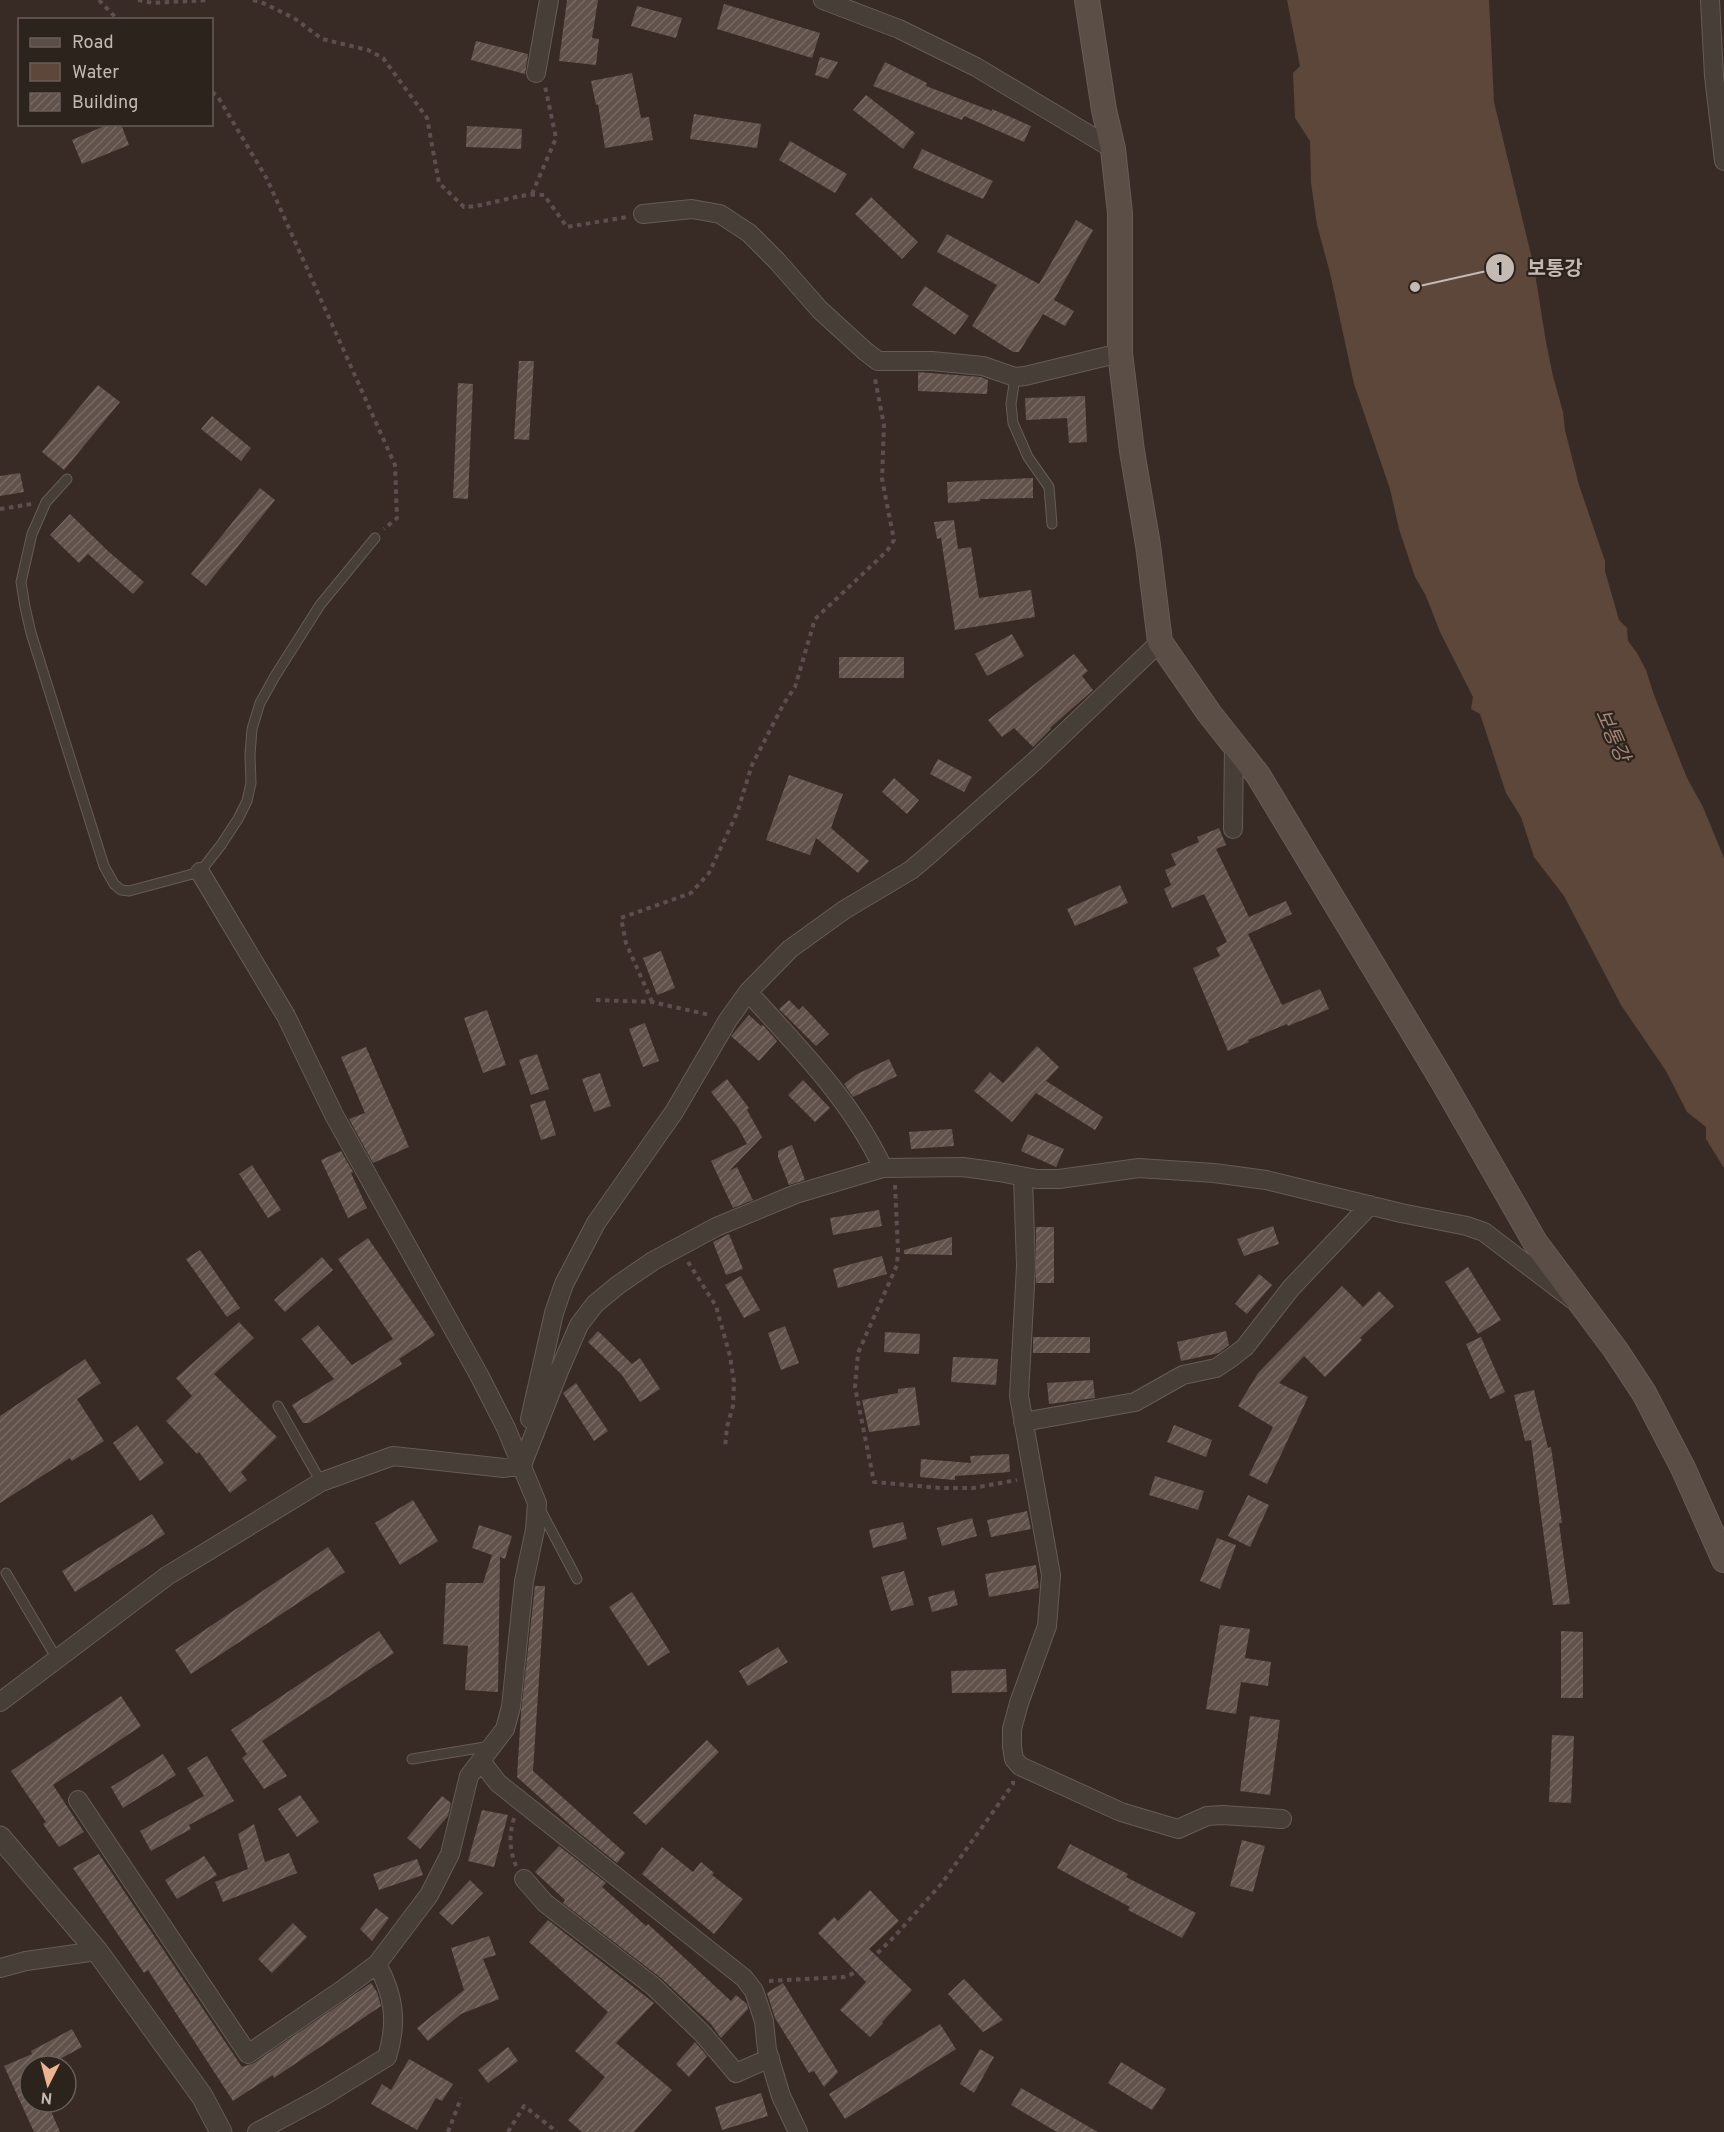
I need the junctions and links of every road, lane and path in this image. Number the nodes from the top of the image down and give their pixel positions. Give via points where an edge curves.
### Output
1 (99, 0) edge
2 (138, 0) edge
3 (208, 0) edge
4 (253, 0) edge
5 (549, 0) edge
6 (823, 0) edge
7 (1087, 0) edge
8 (1710, 0) edge
9 (116, 18) edge
10 (536, 73) joint
11 (213, 93) edge
12 (1113, 149) junction
13 (1724, 161) edge
14 (532, 194) junction
15 (643, 214) joint
16 (1120, 353) junction
17 (878, 361) junction
18 (1015, 377) junction
19 (67, 480) dead end
20 (46, 502) junction
21 (0, 509) edge
22 (1052, 524) dead end
23 (375, 538) joint
24 (1160, 642) junction
25 (1234, 745) junction
26 (1233, 828) dead end
27 (200, 872) junction
28 (748, 992) junction
29 (596, 1000) dead end
30 (652, 1002) junction
31 (728, 1020) junction
32 (888, 1168) junction
33 (1023, 1178) junction
34 (1370, 1205) junction
35 (678, 1247) junction
36 (1583, 1307) junction
37 (278, 1406) dead end
38 (1023, 1422) junction
39 (725, 1448) dead end
40 (522, 1465) junction
41 (1033, 1477) junction
42 (321, 1482) junction
43 (537, 1503) junction
44 (1724, 1560) edge
45 (6, 1573) dead end
46 (577, 1579) dead end
47 (57, 1659) junction
48 (0, 1702) edge
49 (493, 1745) junction
50 (1014, 1759) junction
51 (412, 1760) dead end
52 (481, 1761) junction
53 (78, 1800) dead end
54 (520, 1800) junction
55 (1282, 1819) dead end
56 (0, 1836) edge
57 (524, 1879) joint
58 (98, 1951) junction
59 (377, 1964) junction
60 (0, 1968) edge
61 (747, 1983) junction
62 (770, 2058) junction
63 (461, 2098) dead end
64 (221, 2132) edge
65 (257, 2132) edge
66 (448, 2132) edge
67 (507, 2132) edge
68 (557, 2132) edge
69 (798, 2132) edge

1 - 9 path
2 - 3 path
4 - 14 path via 294,18 322,39 368,50 383,58 427,118 439,183 464,207
5 - 10 street
6 - 12 street via 898,29 976,67
7 - 12 main road
8 - 13 street
10 - 14 path via 543,75 556,138
11 - 23 path via 267,179 395,465 397,518
12 - 16 main road via 1120,213
14 - 15 path via 544,195 567,227
15 - 17 street via 692,209 720,214 749,233 820,310
16 - 18 street
16 - 24 main road
17 - 18 street via 983,366
17 - 30 path via 874,372 884,424 882,479 894,540 815,619 795,687 752,765 737,813 709,873 691,893 621,918 626,943
18 - 22 lane via 1013,423 1028,457 1049,487
19 - 20 lane
20 - 21 path
20 - 27 lane via 32,534 21,582 31,633 104,866 114,884 129,891
23 - 27 lane via 320,605 260,703 252,729 247,801
24 - 25 main road
24 - 28 street via 930,854 790,949
25 - 26 street
25 - 36 main road via 1258,775 1536,1242
27 - 40 street via 285,1016 334,1115 479,1375
28 - 31 street
28 - 32 street via 819,1070
29 - 30 path
30 - 31 path
31 - 40 street via 674,1112 596,1223 564,1284 541,1366
32 - 33 street via 963,1167
32 - 35 street via 796,1194
32 - 41 path via 898,1224 897,1265 858,1353 855,1387 874,1482 973,1488
33 - 34 street via 1059,1179 1166,1168 1266,1180
33 - 38 street via 1026,1266 1019,1396
34 - 36 street via 1484,1233
34 - 38 street via 1291,1288 1245,1347 1224,1363 1183,1375 1135,1402
35 - 39 path via 716,1306 730,1356 733,1406
35 - 40 street via 618,1285 579,1325
36 - 44 main road via 1644,1393
37 - 42 lane
38 - 41 street
40 - 42 street via 504,1468 393,1456
40 - 43 street
41 - 50 street via 1051,1575 1050,1600 1047,1626 1012,1729
42 - 47 street via 167,1576
43 - 46 lane
43 - 49 street via 524,1581 511,1707 505,1729
45 - 47 lane
47 - 48 street
49 - 51 lane
49 - 52 street
50 - 55 street via 1020,1766 1121,1812 1178,1829 1207,1816
50 - 61 path via 1013,1784 942,1883 859,1971 844,1977
52 - 54 street via 498,1783
52 - 59 street via 470,1776 445,1864 429,1895
53 - 59 street via 248,2054
54 - 57 path via 509,1849
54 - 61 street
56 - 58 street
57 - 62 street via 545,1903 652,1986 702,2033 736,2073
58 - 60 street
58 - 64 street via 202,2096
59 - 65 street via 388,1984 393,2008 392,2042 387,2057
61 - 62 street via 754,1991 764,2021
62 - 69 street via 781,2096
63 - 66 path
67 - 68 path via 524,2106

